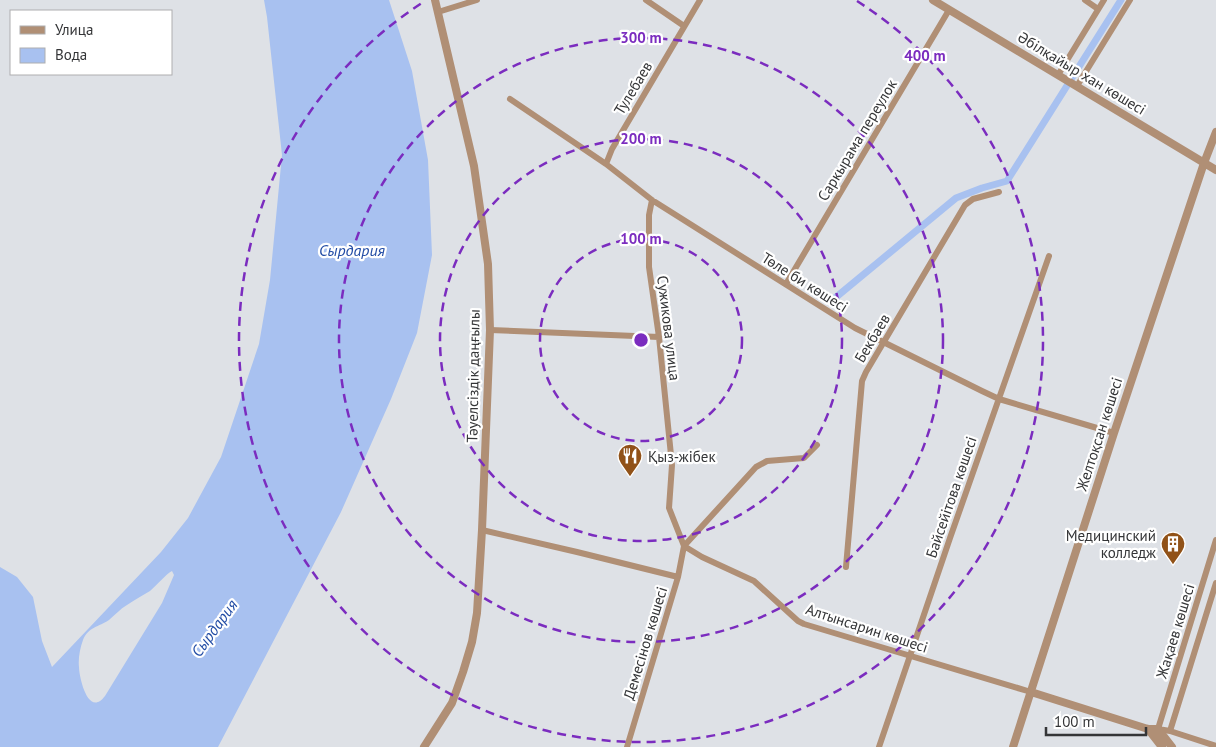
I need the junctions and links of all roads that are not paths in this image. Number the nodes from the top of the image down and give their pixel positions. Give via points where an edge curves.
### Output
1 (435, 0) edge
2 (477, 0) edge
3 (646, 0) edge
4 (700, 0) edge
5 (933, 0) edge
6 (1085, 0) edge
7 (1104, 0) edge
8 (1130, 0) edge
9 (1098, 9) junction
10 (949, 10) junction
11 (438, 12) junction
12 (684, 26) junction
13 (1058, 75) junction
14 (1077, 86) junction
15 (510, 99) dead end
16 (1216, 132) edge
17 (1204, 163) junction
18 (606, 164) junction
19 (1216, 170) edge
20 (999, 192) dead end
21 (652, 200) junction
22 (1049, 256) dead end
23 (786, 284) junction
24 (490, 330) junction
25 (659, 337) junction
26 (884, 342) junction
27 (999, 399) junction
28 (1114, 433) junction
29 (817, 445) dead end
30 (482, 530) junction
31 (1216, 540) edge
32 (684, 546) junction
33 (846, 567) dead end
34 (678, 577) junction
35 (1216, 583) edge
36 (910, 656) junction
37 (1031, 692) junction
38 (1148, 729) junction
39 (1158, 730) junction
40 (1170, 731) junction
41 (1216, 746) edge
42 (424, 747) edge
43 (627, 747) edge
44 (879, 747) edge
45 (1013, 747) edge
46 (1162, 747) edge
47 (1172, 747) edge

1 - 11 street, Тәуелсіздік даңғылы
2 - 11 street
3 - 12 street
4 - 12 street, Тулебаев
5 - 10 street, Әбілқайыр хан көшесі
6 - 9 street
7 - 9 street
8 - 14 street
9 - 13 street
10 - 13 street, Әбілқайыр хан көшесі
10 - 23 street, Саркырама переулок
11 - 24 street, Тәуелсіздік даңғылы via 474,166 488,264
12 - 18 street, Тулебаев
13 - 14 street, Әбілқайыр хан көшесі
14 - 17 street, Әбілқайыр хан көшесі
15 - 18 street, Төле би көшесі
16 - 17 street, Желтоқсан көшесі
17 - 19 street, Әбілқайыр хан көшесі
17 - 28 street, Желтоқсан көшесі
18 - 21 street, Төле би көшесі
20 - 26 street, Бекбаев via 972,198 965,206
21 - 23 street, Төле би көшесі
21 - 25 street, Сужикова улица via 648,267
22 - 27 street, Байсейітова көшесі
23 - 26 street, Төле би көшесі via 855,328
24 - 25 street
24 - 30 street, Тәуелсіздік даңғылы
25 - 32 street, Сужикова улица via 672,465 669,508
26 - 27 street, Төле би көшесі
26 - 33 street, Бекбаев via 862,381
27 - 28 street, Төле би көшесі
27 - 36 street, Байсейітова көшесі
28 - 37 street, Желтоқсан көшесі
29 - 32 street via 804,458 767,461 756,467
30 - 34 street
30 - 42 street, Тәуелсіздік даңғылы via 478,613 472,642 452,703
31 - 39 street, Жақаев көшесі
32 - 34 street, Демесінов көшесі
32 - 36 street, Алтынсарин көшесі via 754,581 798,621
34 - 43 street, Демесінов көшесі
35 - 40 street, Жақаев көшесі
36 - 37 street, Алтынсарин көшесі
36 - 44 street, Байсейітова көшесі
37 - 38 street
37 - 45 street, Желтоқсан көшесі
38 - 39 street
38 - 46 street
39 - 40 street
39 - 47 street
40 - 41 street

